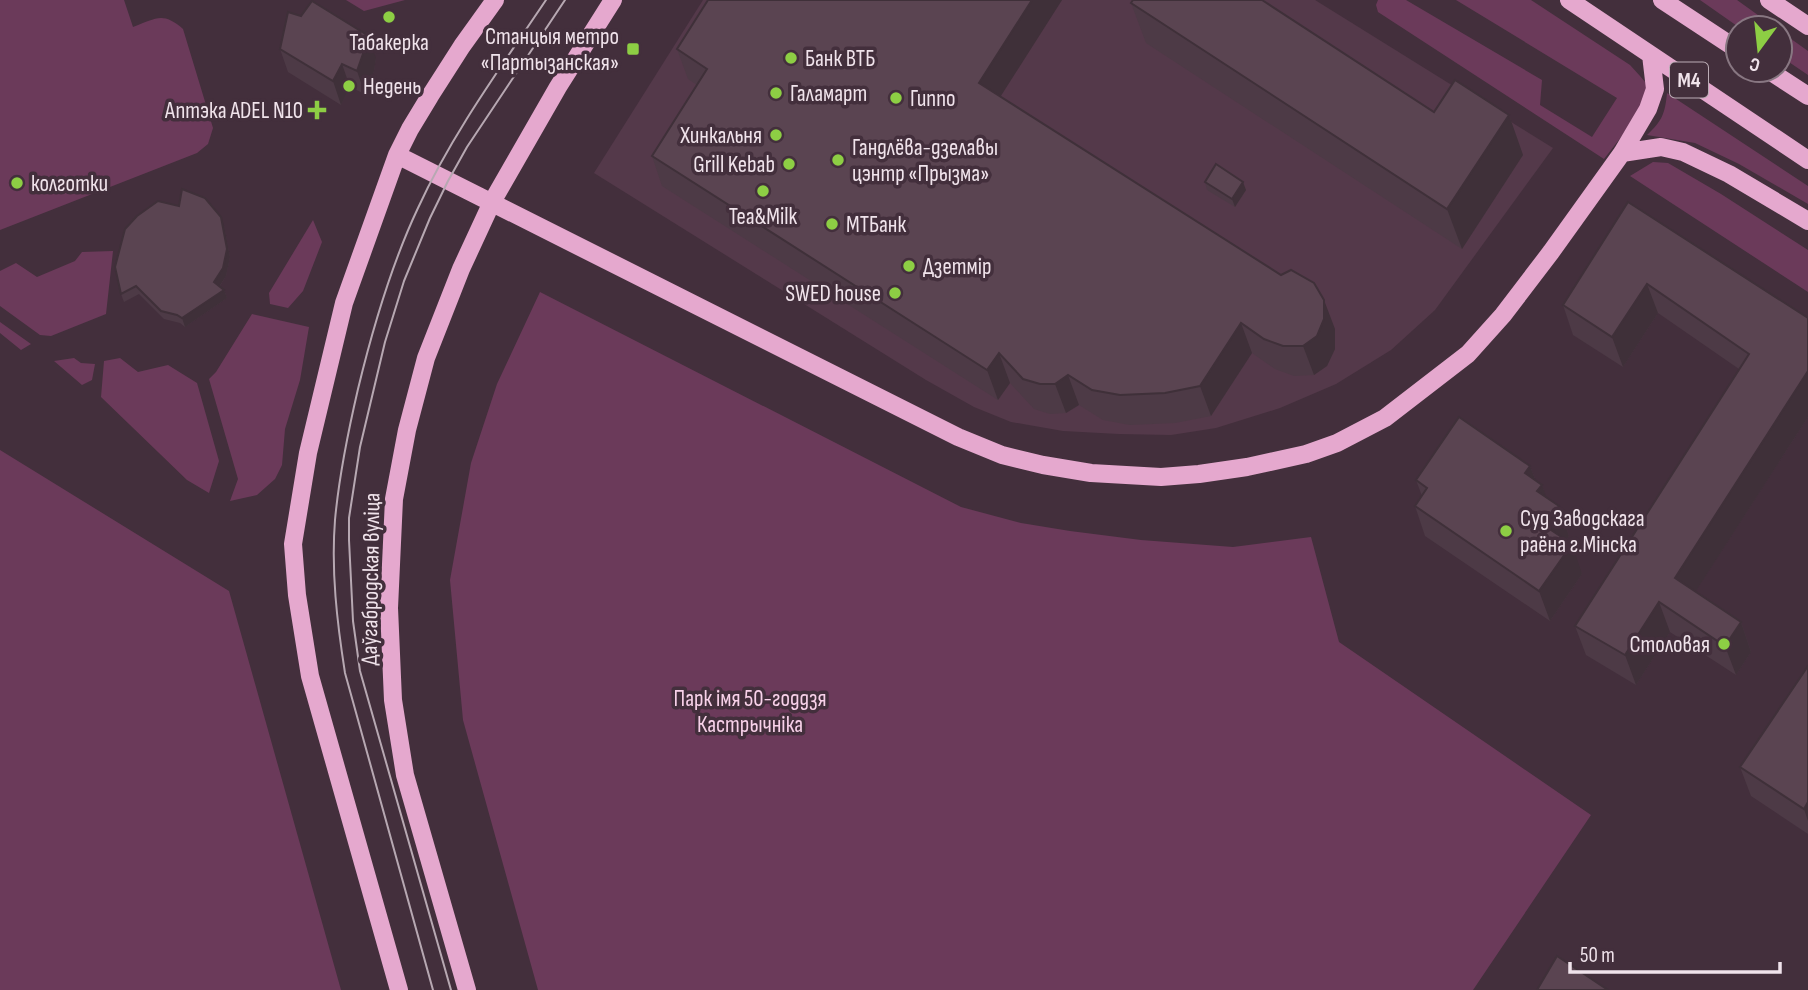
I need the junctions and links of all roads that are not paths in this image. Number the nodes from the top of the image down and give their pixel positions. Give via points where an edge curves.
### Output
1 (495, 0) edge
2 (613, 0) edge
3 (1569, 0) edge
4 (1662, 0) edge
5 (1769, 0) edge
6 (1808, 26) edge
7 (1724, 41) edge
8 (1651, 55) junction
9 (1790, 84) edge
10 (1808, 96) edge
11 (1622, 153) junction
12 (397, 155) junction
13 (1808, 160) edge
14 (492, 202) junction
15 (1808, 221) edge
16 (399, 990) edge
17 (467, 990) edge

1 - 12 main road via 436,86
2 - 14 main road, Даўгабродская вуліца
3 - 8 main road, М4
4 - 7 main road, М4
5 - 6 main road
8 - 11 main road via 1655,89
8 - 13 main road, М4
9 - 10 main road
11 - 14 main road via 1494,325 1468,354 1385,418 1306,454 1247,467 1161,477 1043,465 958,437
11 - 15 main road via 1661,147 1683,152
12 - 14 main road
12 - 16 main road via 344,303 308,453 293,544 310,676
14 - 17 main road, Даўгабродская вуліца via 426,358 407,430 394,499 389,608 393,700 405,775

